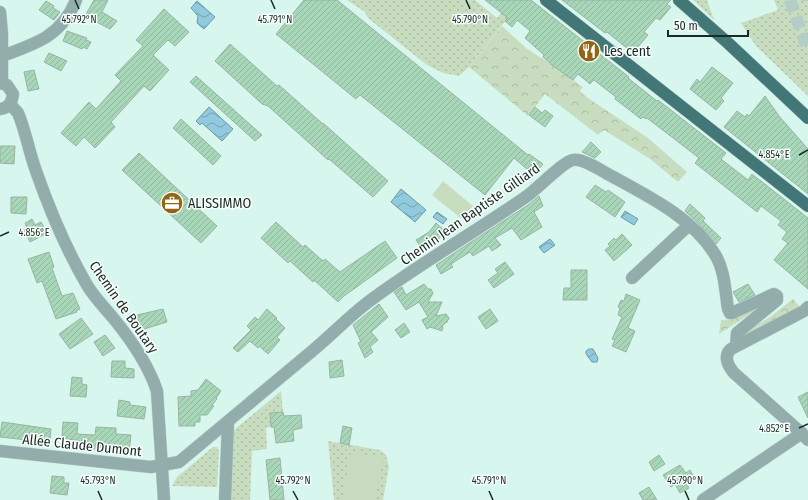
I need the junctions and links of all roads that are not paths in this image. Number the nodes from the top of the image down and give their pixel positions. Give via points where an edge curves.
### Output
1 (76, 0) edge
2 (546, 0) edge
3 (679, 0) edge
4 (0, 12) edge
5 (2, 56) junction
6 (1, 83) edge
7 (5, 106) edge
8 (808, 118) edge
9 (808, 206) edge
10 (689, 225) junction
11 (632, 278) dead end
12 (808, 307) edge
13 (736, 346) junction
14 (228, 422) junction
15 (805, 437) edge
16 (0, 451) edge
17 (161, 466) junction
18 (164, 500) edge
19 (225, 500) edge
20 (703, 500) edge

1 - 5 street via 65,20 46,38
2 - 9 main road
3 - 8 main road
4 - 5 street
5 - 6 street
6 - 7 street via 7,85 13,94
7 - 17 street, Chemin de Boutary via 18,113 44,194 73,259 90,289 127,335 153,380 157,392
10 - 11 street
10 - 13 street, Chemin Jean Baptiste Gilliard via 708,244 720,263 730,313 774,294 777,296 777,300 736,333
10 - 14 street, Chemin Jean Baptiste Gilliard via 644,194 574,159 528,196 373,298
12 - 13 street
13 - 15 street via 728,351 727,361 730,367
14 - 17 street, Chemin Jean Baptiste Gilliard via 180,462
14 - 19 street
15 - 20 street
16 - 17 street, Allée Claude Dumont via 151,468
17 - 18 street, Chemin de Boutary

